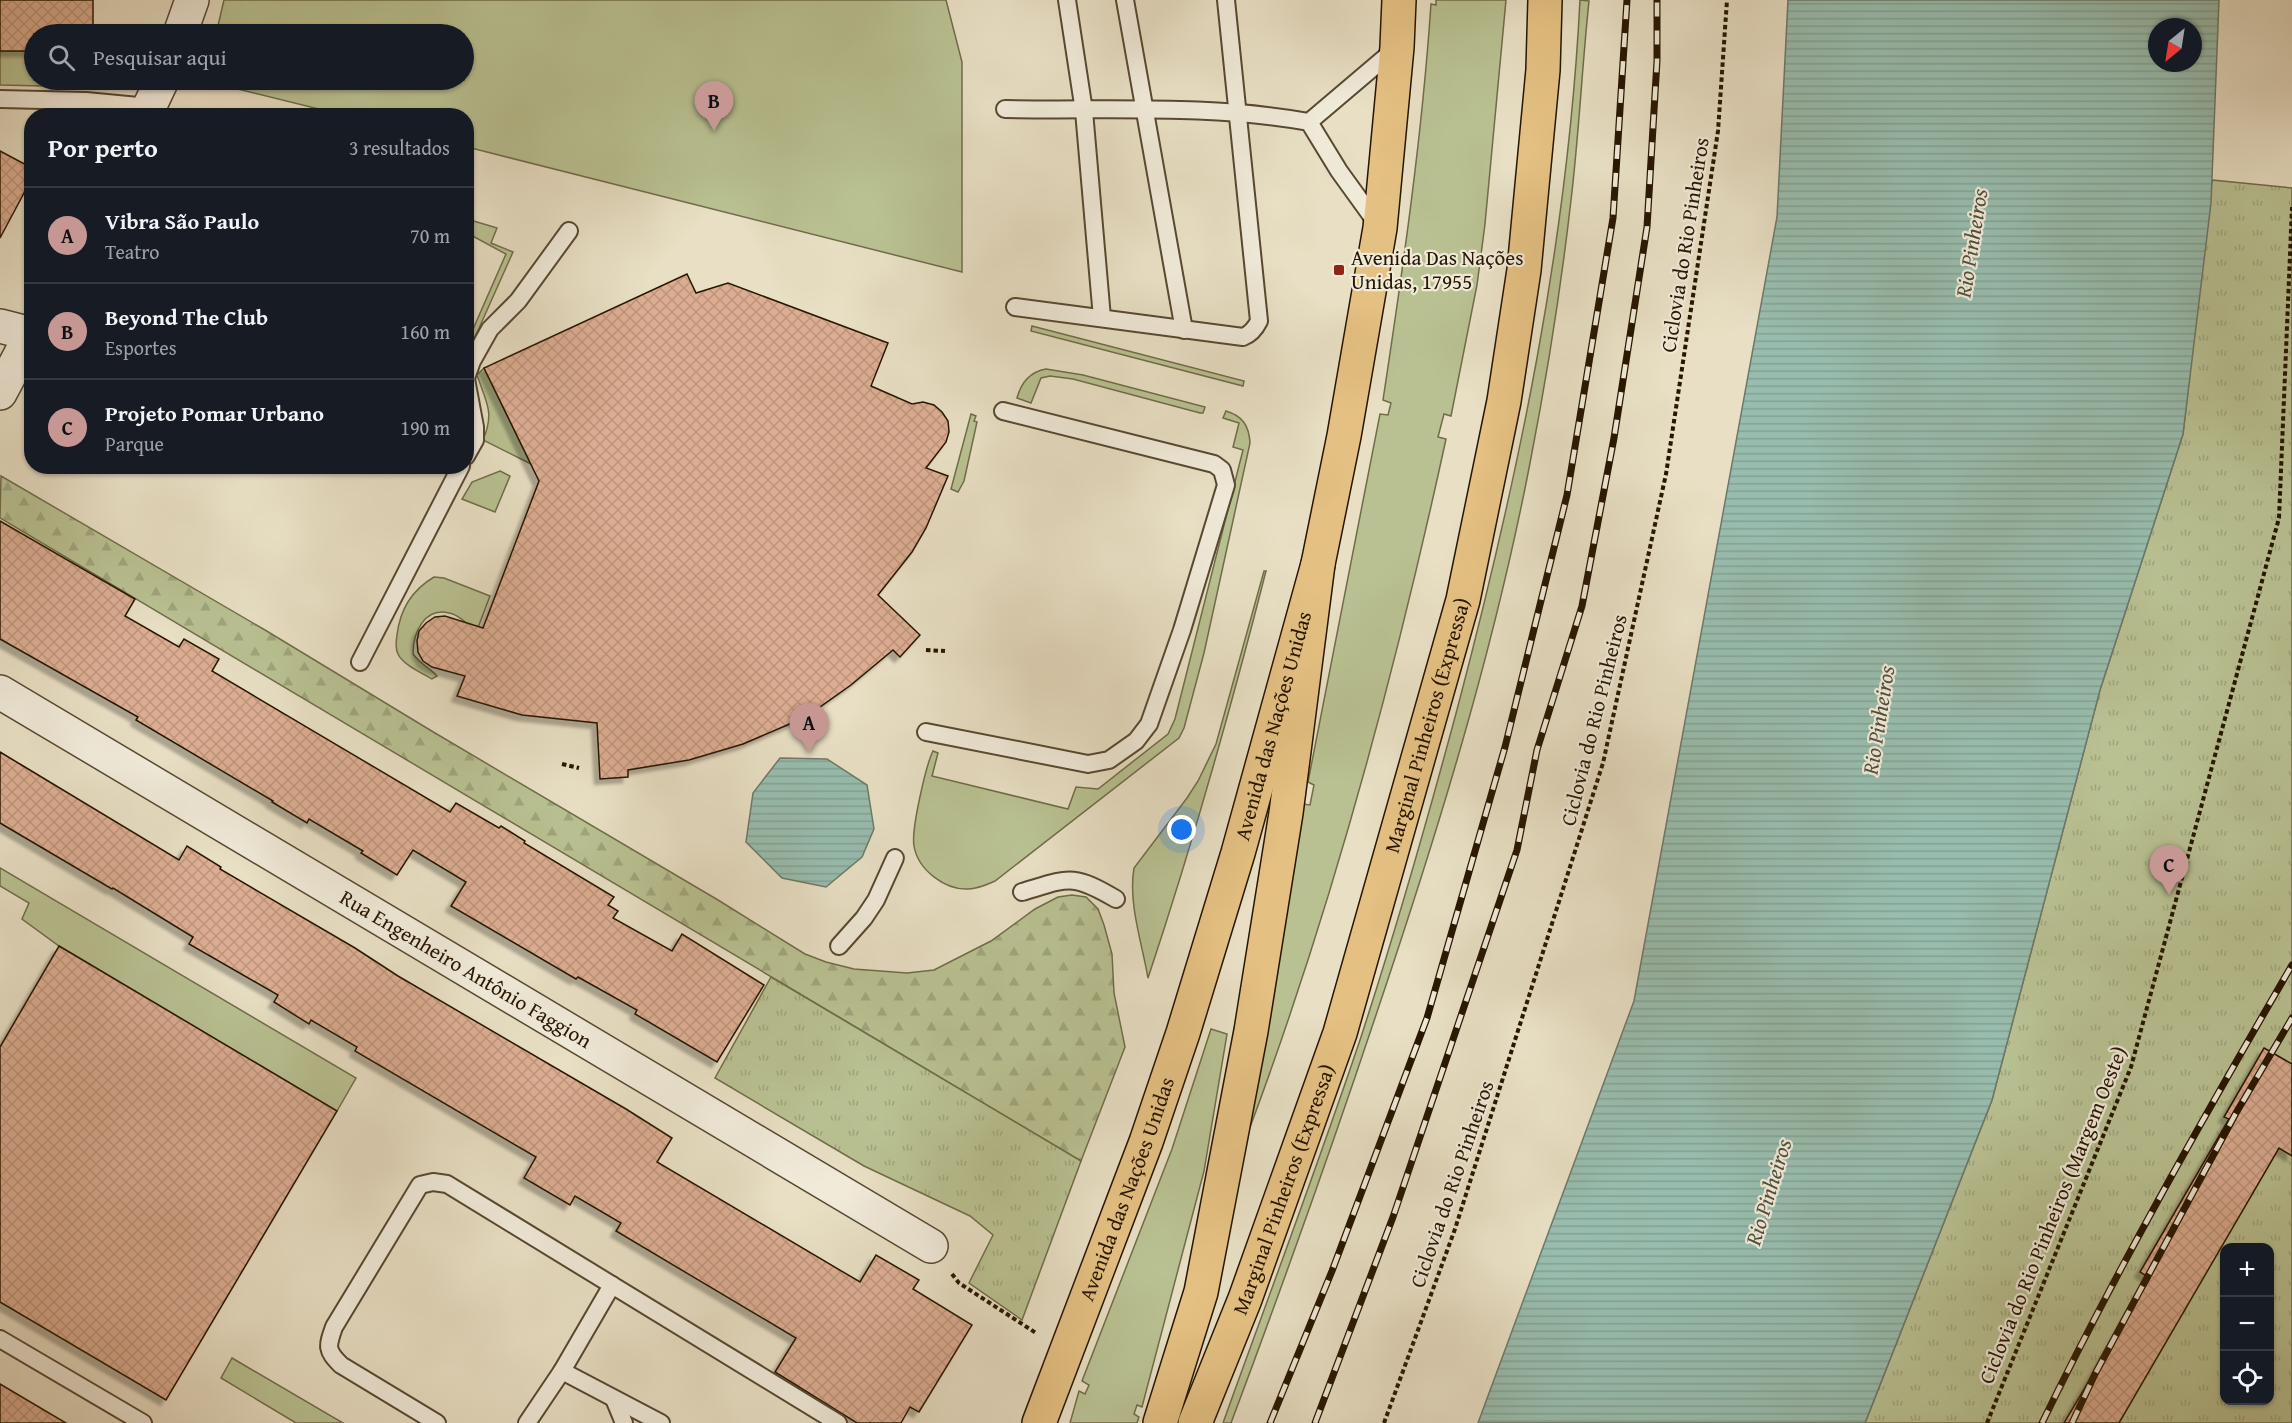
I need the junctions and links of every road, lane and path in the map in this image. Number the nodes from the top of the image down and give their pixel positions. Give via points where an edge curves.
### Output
1 (192, 0) edge
2 (1067, 0) edge
3 (1125, 0) edge
4 (1226, 0) edge
5 (1399, 0) edge
6 (1545, 0) edge
7 (1727, 0) edge
8 (184, 24) edge
9 (1397, 47) junction
10 (0, 99) edge
11 (152, 101) edge
12 (1005, 109) dead end
13 (1144, 109) junction
14 (1084, 111) junction
15 (1239, 113) junction
16 (1309, 122) junction
17 (2292, 207) edge
18 (1380, 228) junction
19 (569, 231) dead end
20 (1015, 307) dead end
21 (1102, 318) junction
22 (0, 326) edge
23 (1184, 330) junction
24 (24, 331) edge
25 (24, 347) edge
26 (474, 358) edge
27 (0, 393) edge
28 (1003, 411) dead end
29 (474, 422) edge
30 (474, 442) edge
31 (457, 474) edge
32 (1318, 564) junction
33 (926, 650) dead end
34 (945, 651) dead end
35 (360, 662) dead end
36 (0, 692) edge
37 (926, 732) dead end
38 (562, 764) dead end
39 (579, 768) dead end
40 (896, 858) dead end
41 (1022, 892) dead end
42 (1116, 899) dead end
43 (839, 946) dead end
44 (931, 1246) joint
45 (612, 1285) junction
46 (0, 1339) edge
47 (1066, 1353) junction
48 (562, 1371) junction
49 (614, 1399) junction
50 (143, 1423) edge
51 (437, 1423) edge
52 (527, 1423) edge
53 (624, 1423) edge
54 (661, 1423) edge
55 (838, 1423) edge
56 (1039, 1423) edge
57 (1160, 1423) edge
58 (1195, 1423) edge
59 (1384, 1423) edge
60 (1987, 1423) edge

1 - 8 street
2 - 14 lane
3 - 13 lane
4 - 15 lane
5 - 9 highway, Avenida das Nações Unidas
6 - 58 highway, Marginal Pinheiros (Expressa) via 1544,70 1524,270 1504,401 1463,600 1340,1033 1245,1299
7 - 59 path, Ciclovia do Rio Pinheiros via 1718,131 1666,474 1603,763 1455,1229
9 - 16 lane
9 - 18 highway, Avenida das Nações Unidas
10 - 11 lane
12 - 14 lane
13 - 14 lane
13 - 15 lane
13 - 23 lane
14 - 21 lane
15 - 16 lane
15 - 23 lane via 1259,321 1243,337
16 - 18 lane
17 - 60 path, Ciclovia do Rio Pinheiros (Margem Oeste) via 2279,518 2131,1068
18 - 32 highway, Avenida das Nações Unidas
19 - 26 lane via 518,301 490,329
20 - 21 lane
21 - 23 lane
22 - 24 street
25 - 27 street
28 - 37 lane via 1215,464 1222,470 1226,484 1182,630 1149,724 1136,741 1109,760 1088,764
29 - 30 lane
31 - 35 lane
32 - 47 highway, Avenida das Nações Unidas via 1238,853 1183,1033
32 - 57 highway via 1286,813 1251,1031 1201,1292
33 - 34 path
36 - 44 street, Rua Engenheiro Antônio Faggion
38 - 39 path
40 - 43 lane via 876,900
41 - 42 lane via 1062,880 1078,880
44 - 47 path via 959,1283
45 - 48 lane
45 - 51 lane via 447,1184 420,1185 328,1343 330,1354 340,1365
45 - 55 lane
46 - 50 lane
47 - 56 highway, Avenida das Nações Unidas
48 - 49 lane
48 - 52 lane
49 - 53 lane
49 - 54 lane

